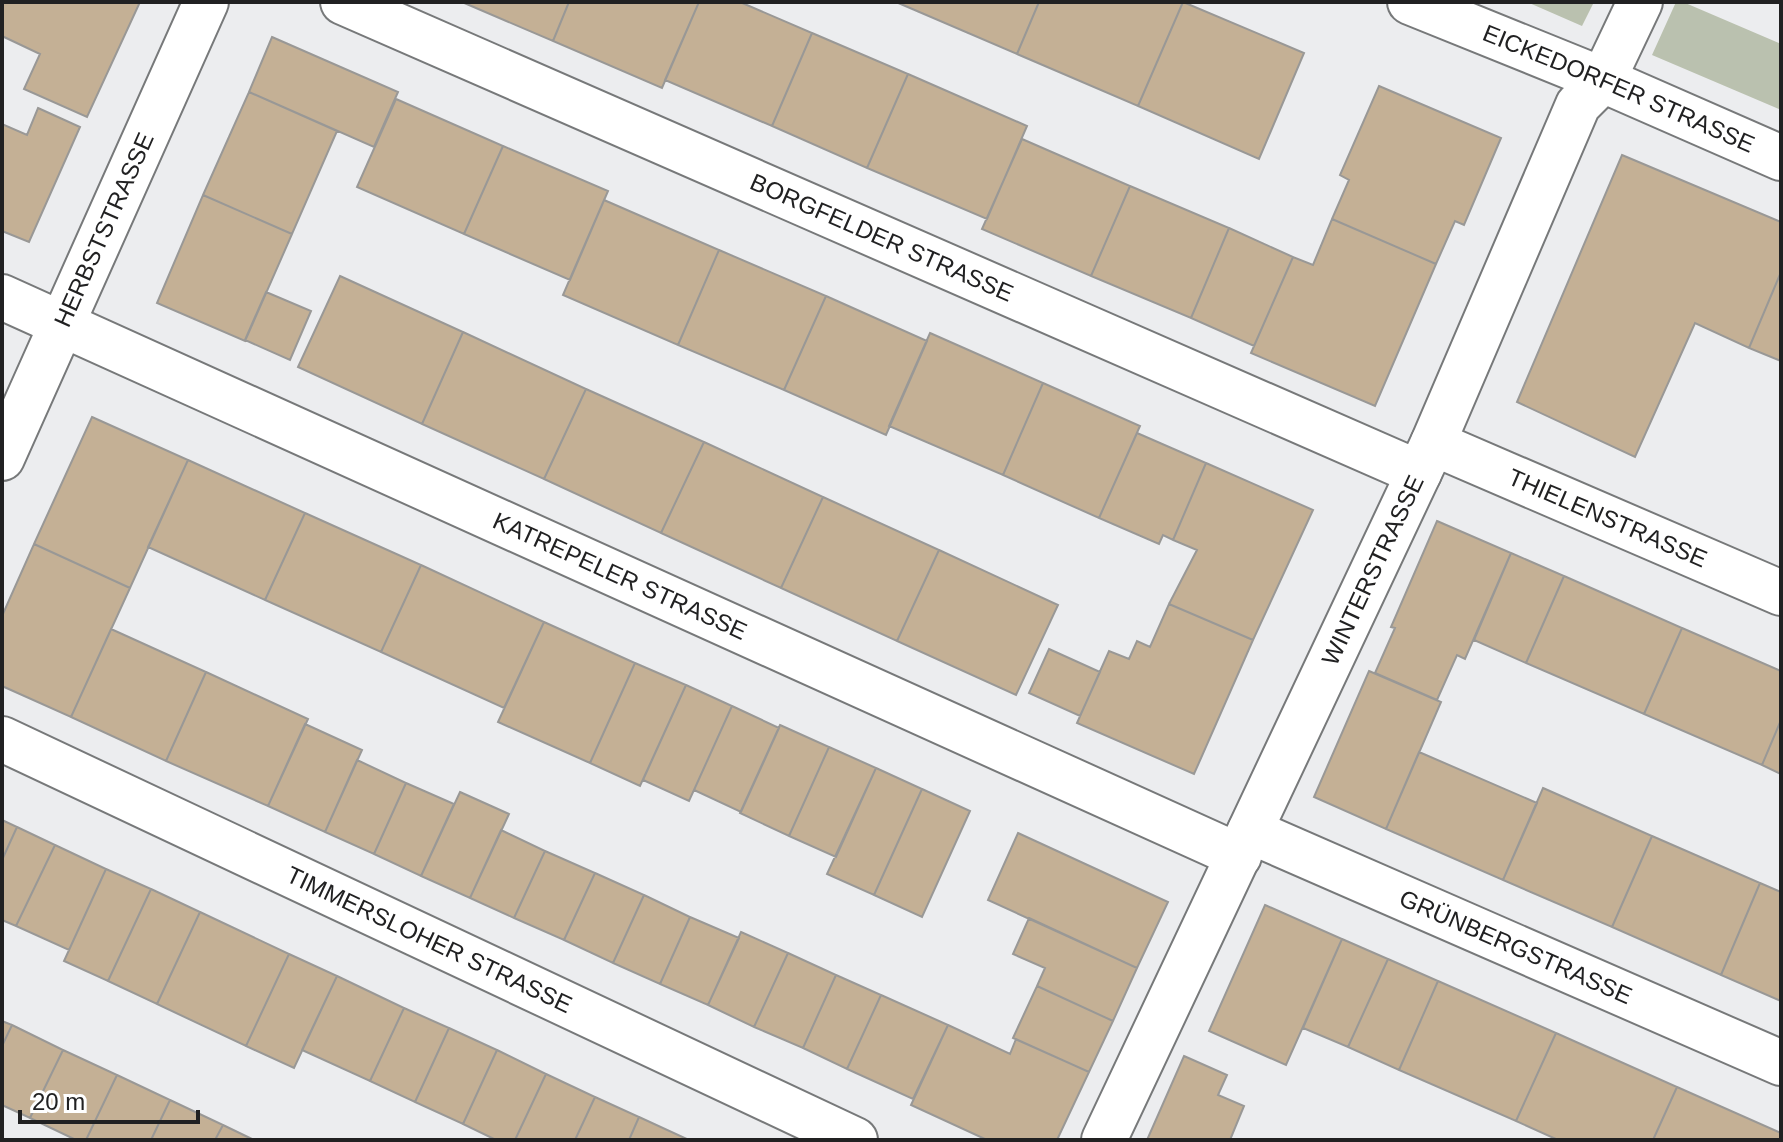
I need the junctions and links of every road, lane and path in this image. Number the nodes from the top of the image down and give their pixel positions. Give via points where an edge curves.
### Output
1 (206, 2) edge
2 (343, 2) edge
3 (1410, 2) edge
4 (1640, 2) edge
5 (1603, 80) junction
6 (1781, 158) edge
7 (2, 297) edge
8 (62, 324) junction
9 (2, 458) edge
10 (1426, 458) junction
11 (1781, 593) edge
12 (2, 739) edge
13 (1245, 843) junction
14 (1781, 1063) edge
15 (855, 1140) edge
16 (1104, 1140) edge

1 - 8 street, HERBSTSTRASSE
2 - 10 street, BORGFELDER STRASSE
3 - 5 street, EICKEDORFER STRASSE
4 - 5 street, WINTERSTRASSE
5 - 6 street, EICKEDORFER STRASSE
5 - 10 street, WINTERSTRASSE via 1578,105
7 - 8 street, KATREPELER STRASSE
8 - 9 street, HERBSTSTRASSE
8 - 13 street, KATREPELER STRASSE
10 - 11 street, THIELENSTRASSE
10 - 13 street, WINTERSTRASSE
12 - 15 street, TIMMERSLOHER STRASSE
13 - 14 street, GRÜNBERGSTRASSE
13 - 16 street, WINTERSTRASSE

